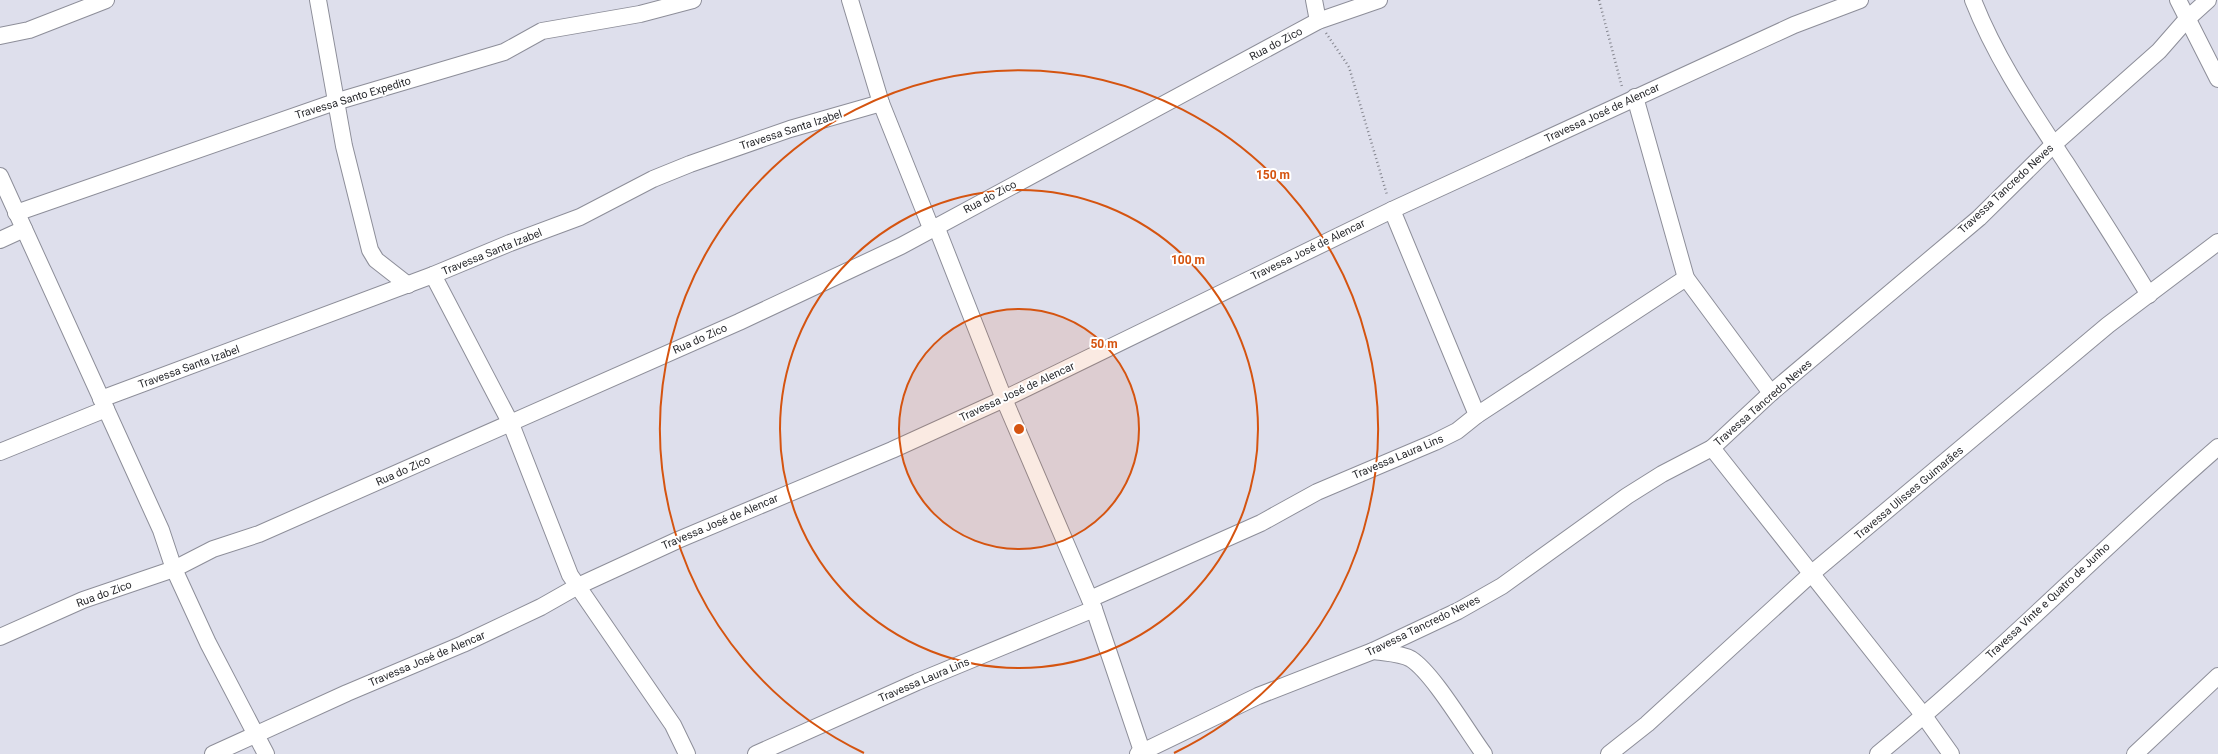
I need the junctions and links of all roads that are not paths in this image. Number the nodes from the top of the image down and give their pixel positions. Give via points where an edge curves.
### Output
1 (106, 0) edge
2 (318, 0) edge
3 (693, 0) edge
4 (850, 0) edge
5 (1314, 0) edge
6 (1379, 0) edge
7 (1860, 0) edge
8 (1973, 0) edge
9 (2178, 0) edge
10 (2208, 0) edge
11 (2187, 19) junction
12 (1318, 21) junction
13 (0, 36) edge
14 (2218, 79) edge
15 (1630, 99) junction
16 (335, 102) junction
17 (881, 103) junction
18 (2054, 145) junction
19 (0, 176) edge
20 (1392, 210) junction
21 (16, 213) junction
22 (934, 227) junction
23 (24, 229) junction
24 (0, 240) edge
25 (2218, 242) edge
26 (433, 275) junction
27 (1686, 278) junction
28 (408, 285) junction
29 (2149, 295) junction
30 (1772, 393) junction
31 (1004, 400) junction
32 (103, 404) junction
33 (1477, 415) junction
34 (511, 424) junction
35 (2218, 447) edge
36 (1712, 448) junction
37 (0, 452) edge
38 (174, 569) junction
39 (1811, 574) junction
40 (578, 586) junction
41 (1092, 604) junction
42 (0, 637) edge
43 (1372, 650) junction
44 (2218, 676) edge
45 (1924, 716) junction
46 (257, 735) junction
47 (1141, 753) edge
48 (213, 754) edge
49 (266, 754) edge
50 (687, 754) edge
51 (756, 754) edge
52 (1484, 754) edge
53 (1609, 754) edge
54 (1878, 754) edge
55 (1951, 754) edge
56 (2135, 754) edge

1 - 13 street via 29,30
2 - 16 street
3 - 16 street, Travessa Santo Expedito via 640,14 542,31 504,52
4 - 17 street
5 - 12 street
6 - 12 street, Rua do Zico
7 - 15 street, Travessa José de Alencar via 1794,25
8 - 18 street via 2018,90
9 - 11 street
10 - 11 street, Travessa Tancredo Neves
11 - 14 street
11 - 18 street, Travessa Tancredo Neves via 2159,51
12 - 22 street, Rua do Zico
15 - 20 street, Travessa José de Alencar
15 - 27 street
16 - 21 street, Travessa Santo Expedito
16 - 28 street via 353,185 373,256
17 - 22 street
17 - 26 street, Travessa Santa Izabel via 790,129 690,164 653,179 580,217
18 - 29 street
18 - 30 street, Travessa Tancredo Neves via 1979,218
19 - 21 street
20 - 31 street, Travessa José de Alencar
20 - 33 street
21 - 23 street
22 - 31 street
22 - 34 street, Rua do Zico via 901,246 739,322
23 - 24 street
23 - 32 street
25 - 29 street, Travessa Ulisses Guimarães
26 - 28 street, Travessa Santa Izabel
26 - 34 street
27 - 30 street
27 - 33 street, Travessa Laura Lins
28 - 32 street, Travessa Santa Izabel
29 - 39 street, Travessa Ulisses Guimarães via 2108,325
30 - 36 street, Travessa Tancredo Neves
31 - 40 street, Travessa José de Alencar via 678,540
31 - 41 street
32 - 37 street, Travessa Santa Izabel
32 - 38 street via 158,524
33 - 41 street, Travessa Laura Lins via 1457,431 1436,442 1317,492 1261,523
34 - 38 street, Rua do Zico via 259,534 213,549
34 - 40 street via 566,565
35 - 45 street, Travessa Vinte e Quatro de Junho via 2144,511
36 - 39 street
36 - 43 street, Travessa Tancredo Neves via 1627,496 1502,586 1458,611
38 - 42 street, Rua do Zico via 83,600
38 - 46 street via 208,643
39 - 45 street
39 - 53 street, Travessa Ulisses Guimarães via 1647,724
40 - 46 street, Travessa José de Alencar via 502,626 347,692
40 - 50 street via 673,725
41 - 47 street
41 - 51 street, Travessa Laura Lins
43 - 47 street, Travessa Tancredo Neves via 1258,696
43 - 52 street via 1406,657 1418,664
44 - 56 street
45 - 54 street, Travessa Vinte e Quatro de Junho
45 - 55 street
46 - 48 street, Travessa José de Alencar
46 - 49 street

